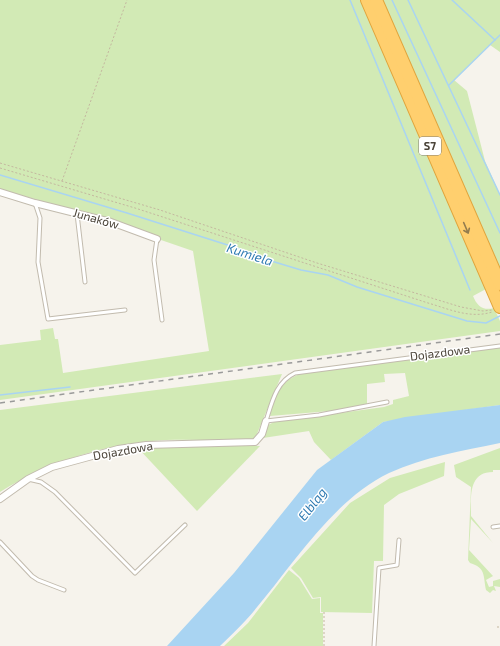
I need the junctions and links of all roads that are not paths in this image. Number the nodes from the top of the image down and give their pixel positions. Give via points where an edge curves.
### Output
1 (367, 0) edge
2 (376, 0) edge
3 (0, 192) edge
4 (35, 203) junction
5 (77, 214) junction
6 (157, 239) joint
7 (85, 282) dead end
8 (497, 288) edge
9 (498, 309) edge
10 (125, 310) dead end
11 (162, 320) dead end
12 (500, 346) edge
13 (388, 402) dead end
14 (266, 421) junction
15 (28, 479) junction
16 (0, 498) edge
17 (185, 525) dead end
18 (500, 526) edge
19 (493, 527) dead end
20 (399, 540) dead end
21 (0, 542) edge
22 (64, 590) dead end
23 (374, 646) edge

1 -> 8 highway, S7
2 - 8 highway, S7
3 - 4 street, Junaków
4 - 5 street, Junaków
4 - 10 lane via 40,218 38,262 48,319
5 - 6 street, Junaków via 111,222
5 - 7 lane
6 - 11 lane via 154,260
8 - 9 highway, S7
12 - 14 lane, Dojazdowa via 296,373 277,389
13 - 14 lane via 319,415
14 - 15 street, Dojazdowa via 262,434 255,442 135,446 52,467
15 - 16 street, Dojazdowa
15 - 17 lane via 41,482 54,492 135,572
18 - 19 lane
20 - 23 lane via 397,565 379,568
21 - 22 lane via 32,576

